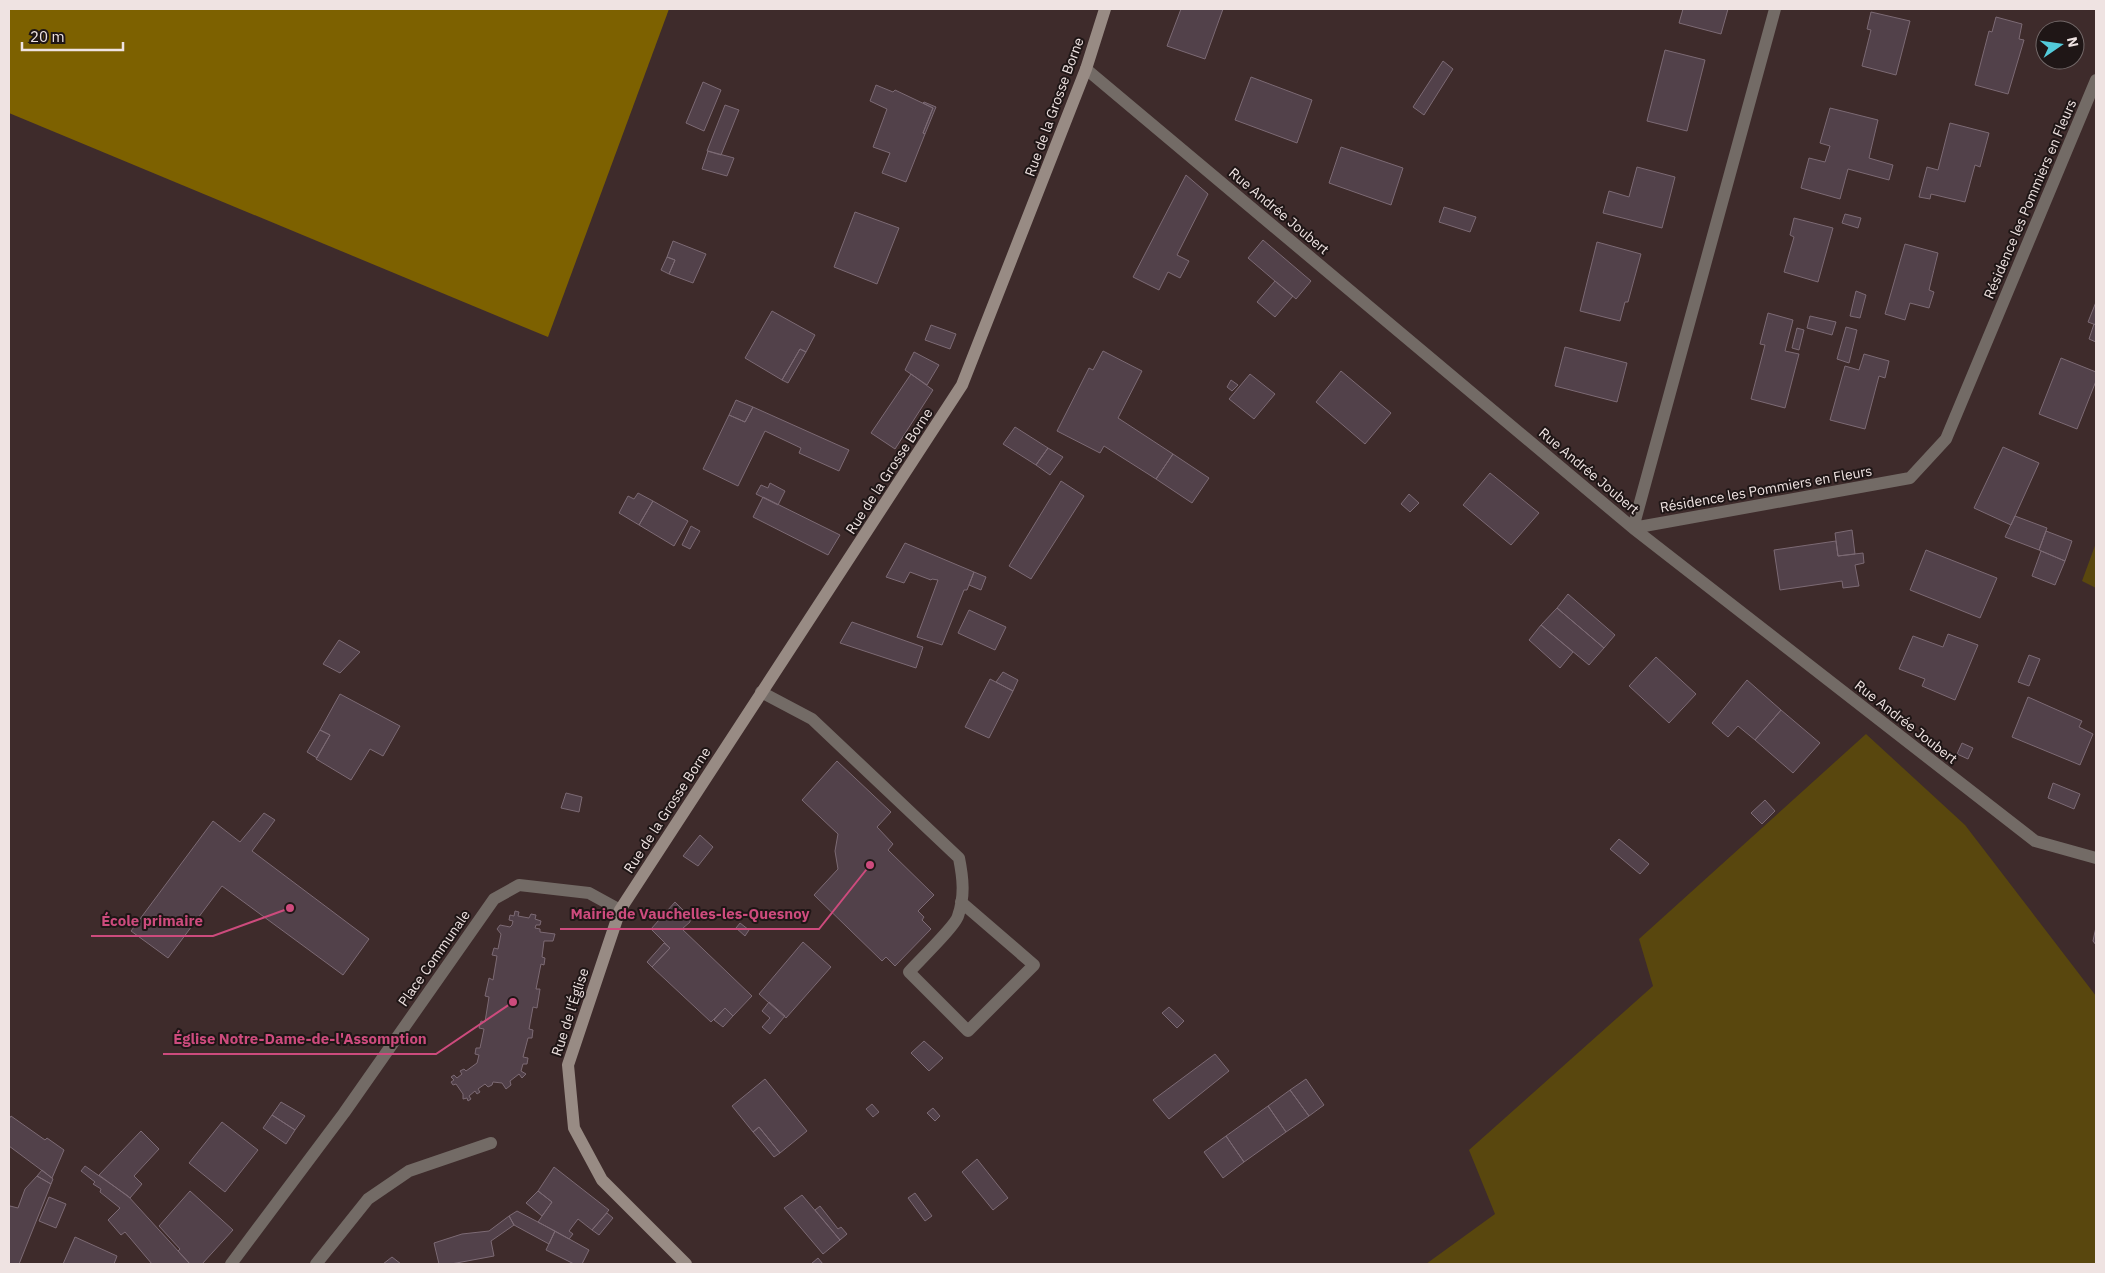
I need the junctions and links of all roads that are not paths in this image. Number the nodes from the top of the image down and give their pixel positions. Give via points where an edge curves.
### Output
1 (1105, 9) edge
2 (1774, 9) edge
3 (1086, 69) junction
4 (2096, 80) edge
5 (1633, 528) junction
6 (761, 692) junction
7 (2096, 858) edge
8 (961, 902) junction
9 (620, 910) junction
10 (491, 1143) dead end
11 (232, 1264) edge
12 (316, 1264) edge
13 (686, 1264) edge

1 - 3 street, Rue de la Grosse Borne
2 - 5 street, Résidence les Pommiers en Fleurs
3 - 5 street, Rue Andrée Joubert
3 - 6 street, Rue de la Grosse Borne via 962,385
4 - 5 street, Résidence les Pommiers en Fleurs via 1946,438 1910,478
5 - 7 street, Rue Andrée Joubert via 2035,841
6 - 8 street via 812,719 959,858 964,884
6 - 9 street, Rue de la Grosse Borne
8 - 8 street via 958,918 909,972 968,1031 1034,966
9 - 11 street, Place Communale via 589,893 519,885 494,899 344,1113
9 - 13 street, Rue de l'Église via 568,1065 574,1128 602,1180
10 - 12 street via 409,1171 368,1199

